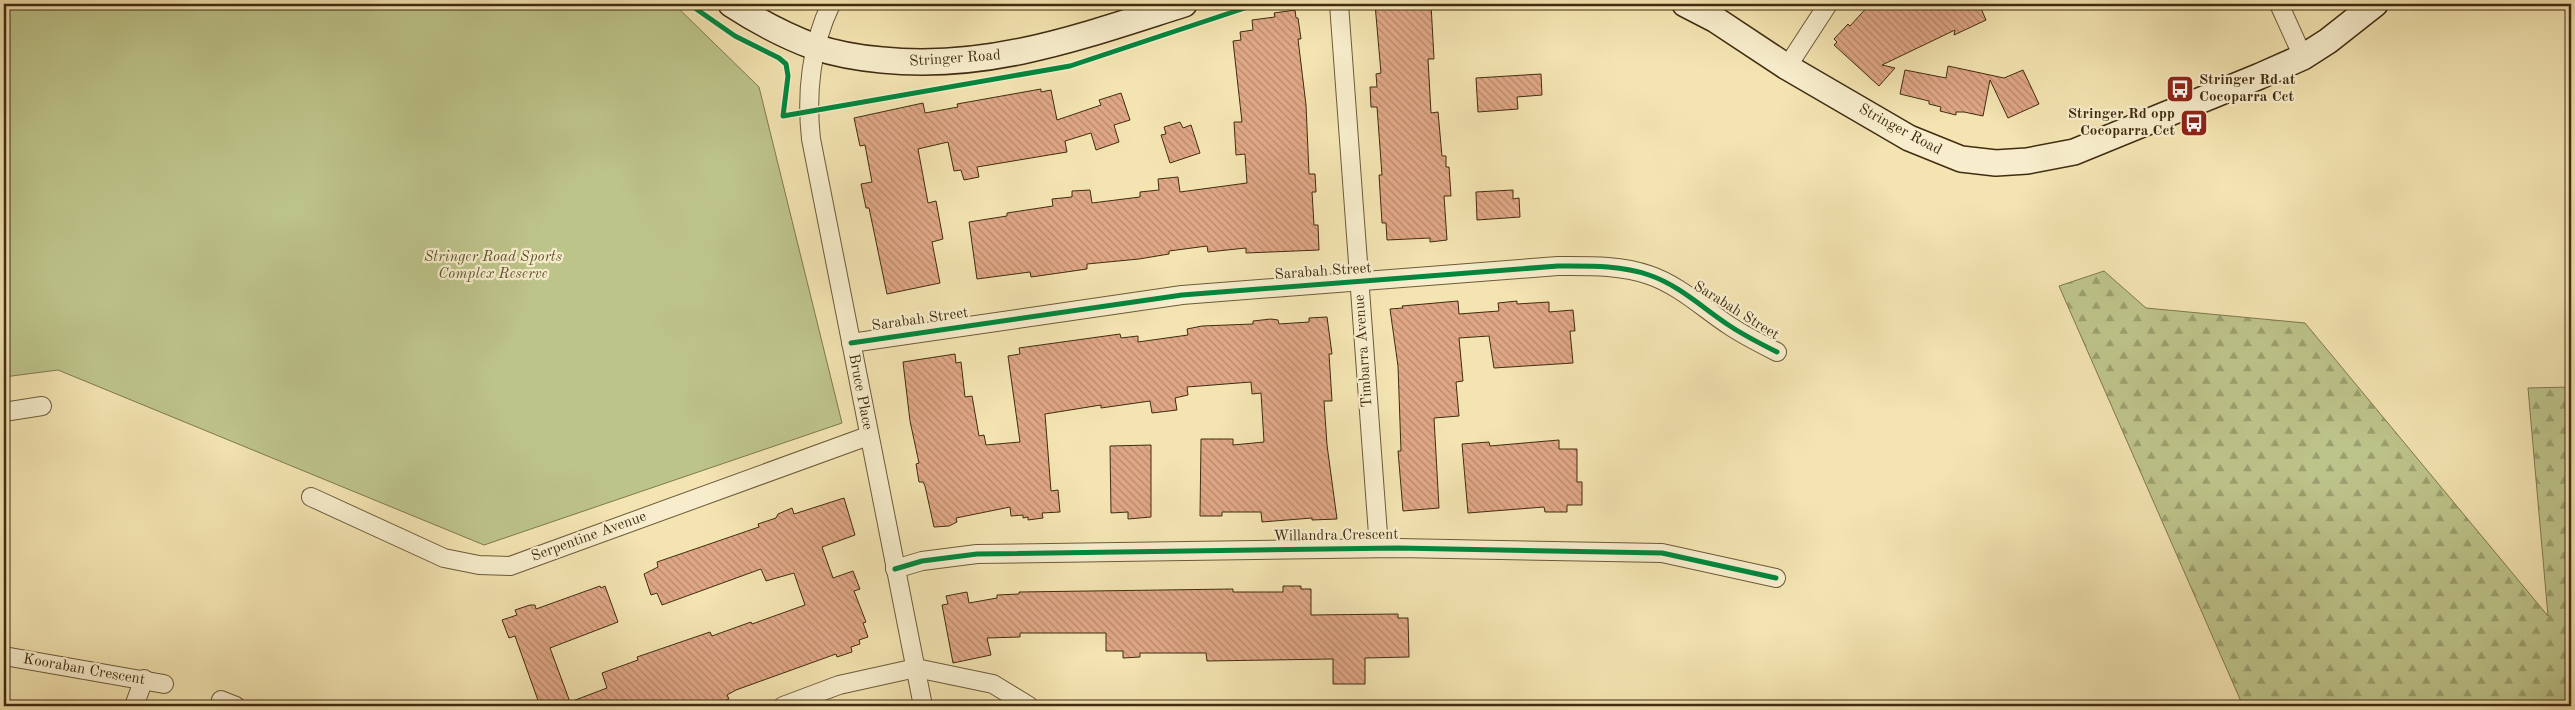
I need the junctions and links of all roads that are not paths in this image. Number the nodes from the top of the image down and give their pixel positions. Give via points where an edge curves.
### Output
1 (731, 4) edge
2 (831, 4) edge
3 (1184, 4) edge
4 (1340, 4) edge
5 (1685, 4) edge
6 (1828, 4) edge
7 (2279, 4) edge
8 (2374, 4) edge
9 (817, 48) junction
10 (2302, 57) junction
11 (1787, 67) junction
12 (1359, 282) junction
13 (851, 343) junction
14 (1777, 352) dead end
15 (42, 406) dead end
16 (4, 412) edge
17 (868, 436) junction
18 (312, 497) dead end
19 (1379, 548) junction
20 (895, 569) junction
21 (1776, 578) dead end
22 (4, 656) edge
23 (916, 668) junction
24 (144, 679) junction
25 (164, 684) dead end
26 (810, 702) edge
27 (134, 706) edge
28 (783, 706) edge
29 (923, 706) edge
30 (1029, 706) edge

1 - 9 street, Stringer Road
2 - 9 street, Bruce Place
3 - 9 street, Stringer Road via 1047,47 974,60 919,64 857,57
4 - 12 street, Timbarra Avenue
5 - 11 street, Stringer Road via 1716,20
6 - 11 street
7 - 10 street
8 - 10 street, Stringer Road via 2350,25
9 - 13 street, Bruce Place via 809,95 811,139
10 - 11 street, Stringer Road via 2074,152 2004,163 1943,154 1909,138
12 - 13 street, Sarabah Street via 1182,295
12 - 14 street, Sarabah Street via 1558,266 1622,268 1650,275 1673,287 1731,327
12 - 19 street, Timbarra Avenue
13 - 17 street, Bruce Place
15 - 16 street
17 - 18 street, Serpentine Avenue via 510,566 479,565 444,558
17 - 20 street, Bruce Place
19 - 20 street, Willandra Crescent via 977,554
19 - 21 street, Willandra Crescent via 1662,553
20 - 23 street, Bruce Place
22 - 24 street, Kooraban Crescent
23 - 26 street via 840,686
23 - 29 street, Bruce Place
23 - 30 street via 993,684
24 - 25 street, Kooraban Crescent
24 - 27 street
26 - 28 street

